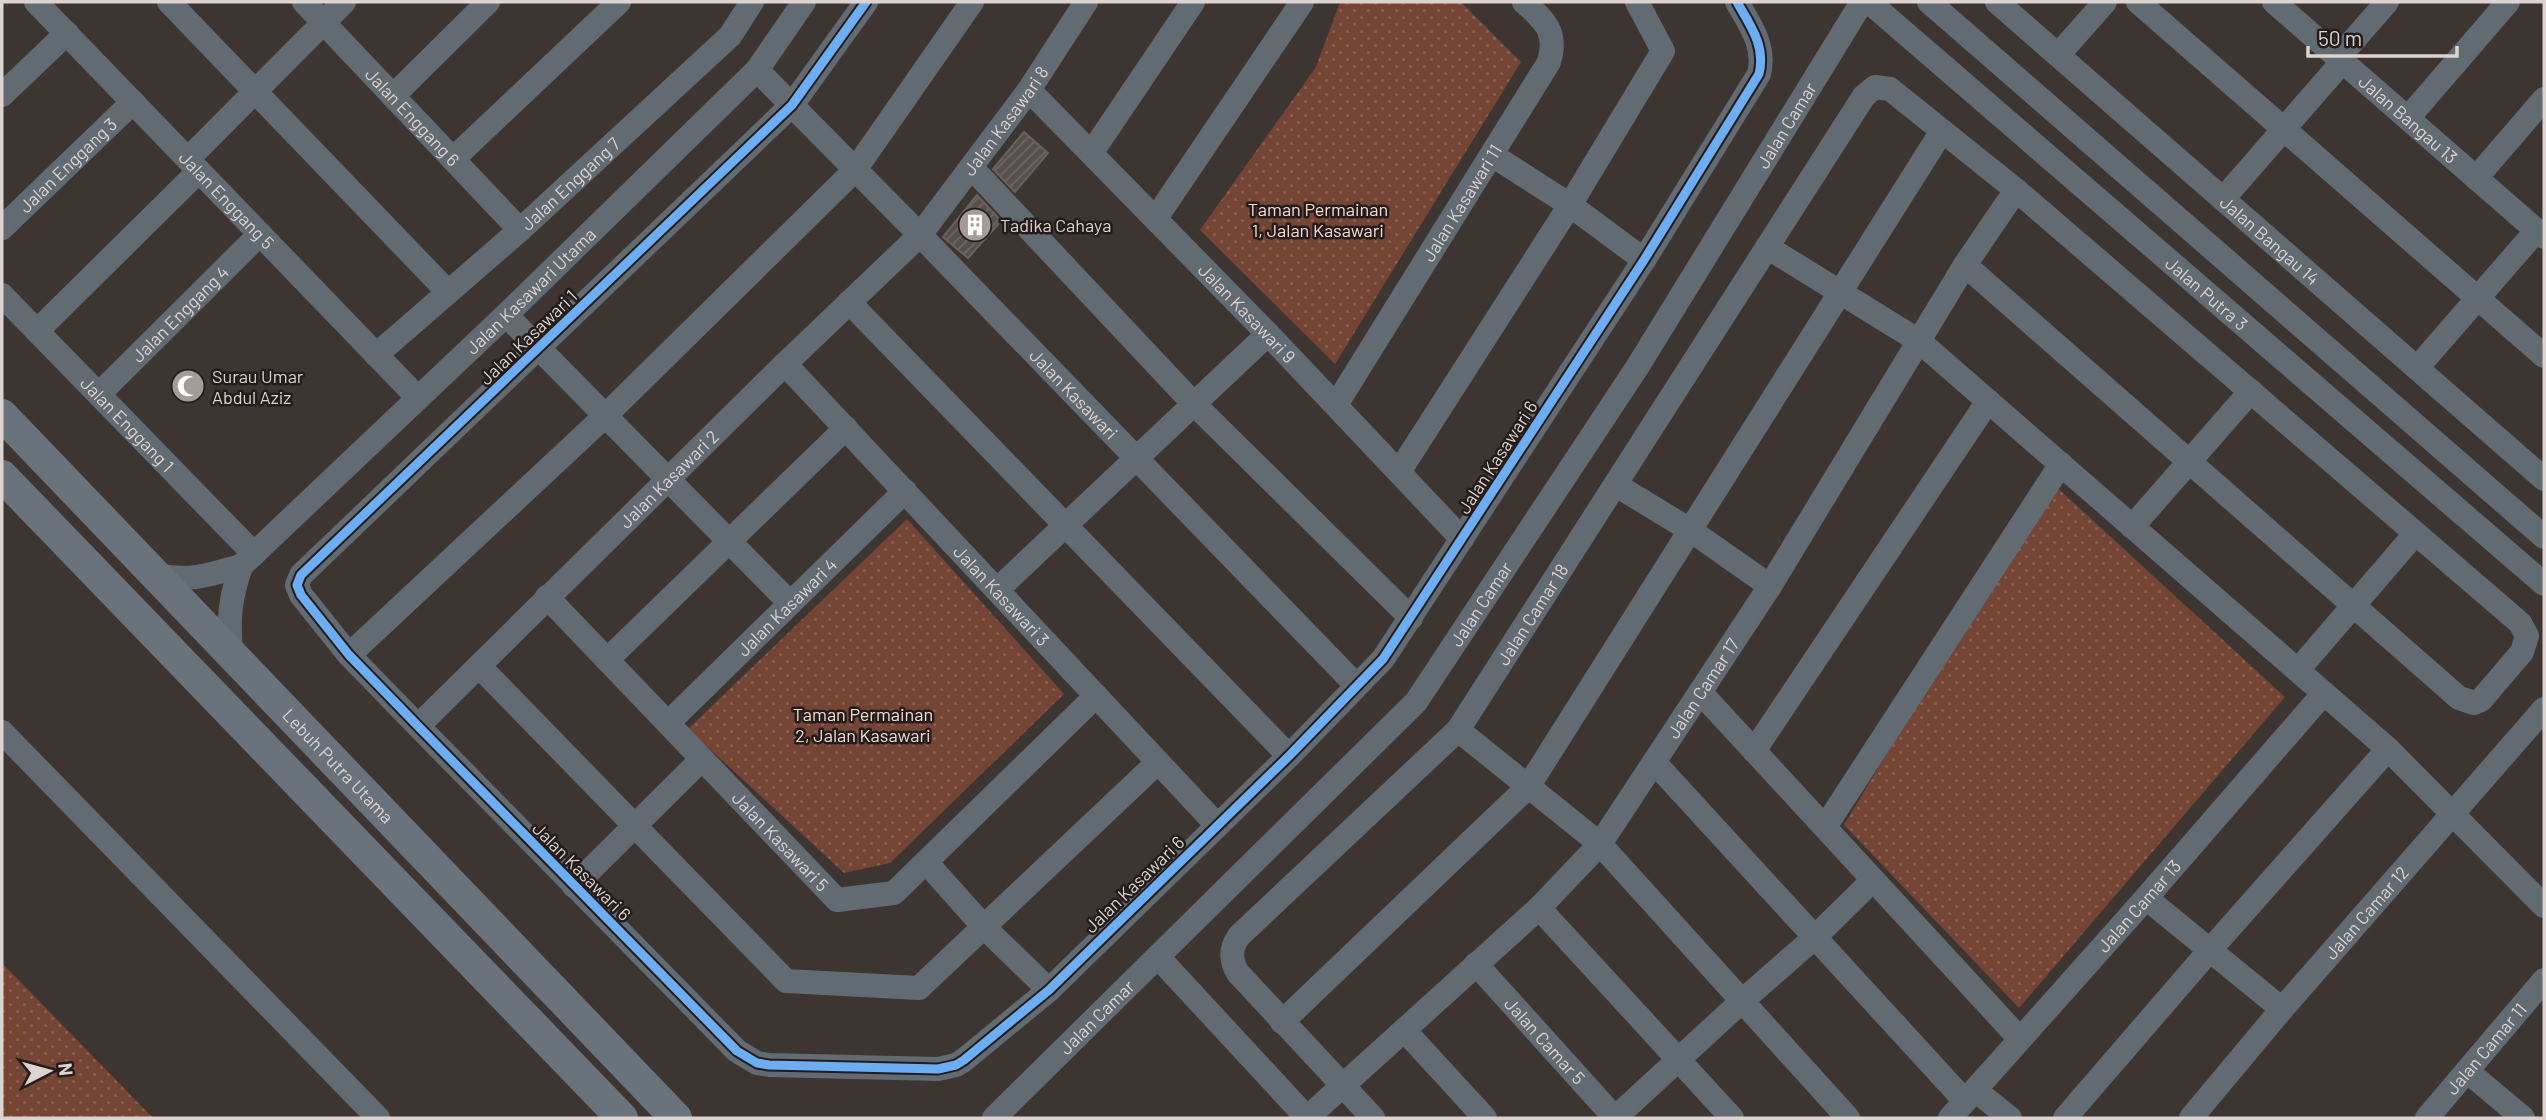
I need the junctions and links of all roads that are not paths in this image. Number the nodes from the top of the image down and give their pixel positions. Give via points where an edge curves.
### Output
1 (36, 2) edge
2 (169, 2) edge
3 (304, 2) edge
4 (344, 2) edge
5 (488, 2) edge
6 (619, 2) edge
7 (752, 2) edge
8 (804, 2) edge
9 (866, 2) edge
10 (972, 2) edge
11 (1086, 2) edge
12 (1193, 2) edge
13 (1302, 2) edge
14 (1524, 2) edge
15 (1637, 2) edge
16 (1737, 2) edge
17 (1862, 2) edge
18 (1869, 2) edge
19 (1929, 2) edge
20 (1997, 2) edge
21 (2105, 2) edge
22 (2138, 2) edge
23 (2274, 2) edge
24 (2387, 2) edge
25 (2508, 2) edge
26 (323, 22) junction
27 (67, 33) junction
28 (2058, 55) junction
29 (2341, 60) junction
30 (757, 70) junction
31 (1029, 90) junction
32 (254, 92) junction
33 (2, 95) edge
34 (393, 96) junction
35 (2544, 99) edge
36 (133, 102) junction
37 (792, 105) junction
38 (2408, 118) junction
39 (2284, 129) junction
40 (1942, 131) junction
41 (1092, 152) junction
42 (1492, 155) junction
43 (453, 159) junction
44 (194, 165) junction
45 (972, 168) junction
46 (855, 170) junction
47 (2476, 178) junction
48 (2016, 190) junction
49 (2223, 199) junction
50 (1570, 205) junction
51 (1156, 218) junction
52 (2, 228) edge
53 (520, 230) junction
54 (260, 234) junction
55 (2542, 234) edge
56 (920, 235) junction
57 (1767, 247) junction
58 (1644, 260) junction
59 (1965, 265) junction
60 (1839, 291) junction
61 (448, 292) junction
62 (2, 295) edge
63 (2478, 298) junction
64 (849, 302) junction
65 (506, 315) junction
66 (37, 331) junction
67 (1268, 334) junction
68 (1919, 341) junction
69 (539, 349) junction
70 (376, 355) junction
71 (2544, 356) edge
72 (785, 364) junction
73 (2417, 368) junction
74 (2250, 391) junction
75 (99, 394) junction
76 (418, 398) junction
77 (1988, 401) junction
78 (1194, 404) junction
79 (1336, 405) junction
80 (2, 415) edge
81 (605, 415) junction
82 (846, 428) junction
83 (1135, 459) junction
84 (2188, 461) junction
85 (2061, 464) junction
86 (1399, 472) junction
87 (2, 476) edge
88 (2544, 479) edge
89 (668, 480) junction
90 (1616, 485) junction
91 (905, 491) junction
92 (1067, 524) junction
93 (2132, 527) junction
94 (1690, 530) junction
95 (2415, 534) junction
96 (2544, 537) edge
97 (1462, 539) junction
98 (730, 542) junction
99 (247, 560) junction
100 (157, 575) junction
101 (2544, 584) edge
102 (1770, 586) junction
103 (997, 590) junction
104 (301, 595) joint
105 (547, 597) junction
106 (790, 603) junction
107 (2353, 606) junction
108 (1411, 618) junction
109 (231, 653) junction
110 (349, 655) junction
111 (607, 660) junction
112 (479, 666) junction
113 (2298, 670) junction
114 (1356, 685) junction
115 (1700, 692) junction
116 (2323, 693) junction
117 (1096, 696) junction
118 (2544, 709) edge
119 (668, 723) junction
120 (418, 726) junction
121 (1458, 730) junction
122 (2, 732) edge
123 (2388, 749) junction
124 (1754, 751) junction
125 (1289, 756) junction
126 (702, 759) junction
127 (1158, 762) junction
128 (1655, 763) junction
129 (1528, 787) junction
130 (2453, 815) junction
131 (1217, 825) junction
132 (1825, 827) junction
133 (635, 828) junction
134 (1600, 844) junction
135 (926, 862) junction
136 (1873, 880) junction
137 (574, 886) junction
138 (2146, 898) junction
139 (2544, 906) edge
140 (1539, 908) junction
141 (984, 927) junction
142 (1814, 938) junction
143 (2210, 950) junction
144 (1158, 957) junction
145 (1476, 964) junction
146 (2544, 980) edge
147 (1049, 990) junction
148 (1742, 1001) junction
149 (2282, 1009) junction
150 (1283, 1022) junction
151 (1405, 1031) junction
152 (2020, 1039) junction
153 (1679, 1061) junction
154 (2467, 1071) junction
155 (1344, 1085) junction
156 (1964, 1103) edge
157 (378, 1118) edge
158 (622, 1118) edge
159 (676, 1118) edge
160 (994, 1118) edge
161 (1307, 1118) edge
162 (1373, 1118) edge
163 (1485, 1118) edge
164 (1615, 1118) edge
165 (1732, 1118) edge
166 (1848, 1118) edge
167 (2010, 1118) edge
168 (2066, 1118) edge
169 (2191, 1118) edge
170 (2427, 1118) edge
171 (2523, 1118) edge

1 - 27 street, Jalan Enggang 5
2 - 32 street
3 - 26 street, Jalan Enggang 6
4 - 26 street
5 - 34 street
6 - 43 street
7 - 53 street, Jalan Enggang 7 via 730,36
8 - 30 street, Jalan Kasawari Utama
9 - 37 street, Jalan Kasawari 1
10 - 46 street
11 - 31 street, Jalan Kasawari 8
12 - 41 street
13 - 51 street
14 - 42 street, Jalan Kasawari 11 via 1547,25 1553,50
15 - 50 street via 1663,51
16 - 58 street, Jalan Kasawari 6 via 1759,42 1759,74
17 - 144 street, Jalan Camar via 1638,366 1416,702
18 - 101 street, Jalan Putra 3
19 - 96 street
20 - 28 street, Jalan Bangau 14
21 - 28 street
22 - 39 street
23 - 29 street, Jalan Bangau 13
24 - 29 street
25 - 38 street
26 - 32 street
26 - 34 street, Jalan Enggang 6
27 - 33 street
27 - 36 street, Jalan Enggang 5
28 - 49 street, Jalan Bangau 14
29 - 38 street, Jalan Bangau 13
29 - 39 street
30 - 37 street, Jalan Kasawari
30 - 65 street, Jalan Kasawari Utama
31 - 41 street, Jalan Kasawari 9
31 - 45 street, Jalan Kasawari 8
32 - 44 street
32 - 61 street
34 - 43 street, Jalan Enggang 6
35 - 47 street
36 - 44 street, Jalan Enggang 5
36 - 52 street, Jalan Enggang 3
37 - 46 street, Jalan Kasawari
37 - 69 street, Jalan Kasawari 1
38 - 47 street, Jalan Bangau 13
39 - 49 street
39 - 63 street
40 - 48 street
40 - 57 street, Jalan Camar 18 via 1890,89 1875,87 1864,96
40 - 60 street
41 - 51 street, Jalan Kasawari 9
42 - 50 street
42 - 79 street, Jalan Kasawari 11
43 - 53 street, Jalan Enggang 6
44 - 54 street, Jalan Enggang 5
44 - 66 street
45 - 56 street, Jalan Kasawari 8
45 - 78 street
46 - 56 street, Jalan Kasawari
46 - 81 street
47 - 55 street, Jalan Bangau 13
48 - 59 street, Jalan Camar 17
48 - 74 street
49 - 73 street, Jalan Bangau 14
50 - 58 street
50 - 86 street
51 - 67 street, Jalan Kasawari 9
53 - 61 street, Jalan Enggang 7
54 - 70 street, Jalan Enggang 5
54 - 75 street, Jalan Enggang 4
55 - 63 street
56 - 64 street, Jalan Kasawari 2
56 - 83 street, Jalan Kasawari
57 - 60 street
57 - 90 street, Jalan Camar 18
58 - 97 street, Jalan Kasawari 6
59 - 68 street, Jalan Camar 17
59 - 84 street
60 - 68 street
60 - 94 street
61 - 70 street, Jalan Enggang 7
62 - 66 street, Jalan Enggang 1
63 - 71 street
63 - 73 street
64 - 72 street, Jalan Kasawari 2
64 - 92 street
65 - 69 street
65 - 76 street, Jalan Kasawari Utama
66 - 75 street, Jalan Enggang 1
67 - 78 street
67 - 79 street, Jalan Kasawari 9
68 - 77 street
68 - 102 street, Jalan Camar 17
69 - 81 street
69 - 104 street, Jalan Kasawari 1 via 301,575 297,585
70 - 76 street, Jalan Enggang 5
72 - 82 street, Jalan Kasawari 3
72 - 89 street, Jalan Kasawari 2
73 - 88 street, Jalan Bangau 14
74 - 84 street
74 - 95 street
75 - 99 street, Jalan Enggang 1
76 - 99 street, Jalan Kasawari Utama
77 - 85 street
77 - 124 street
78 - 83 street
78 - 108 street
79 - 86 street, Jalan Kasawari 9
80 - 100 main road, Lebuh Putra Utama
81 - 89 street
81 - 110 street
82 - 91 street, Jalan Kasawari 3
82 - 98 street
83 - 92 street
83 - 114 street, Jalan Kasawari
84 - 93 street
84 - 107 street
85 - 93 street
85 - 132 street
86 - 97 street, Jalan Kasawari 9
87 - 158 main road
89 - 98 street
89 - 105 street, Jalan Kasawari 2
90 - 94 street
90 - 121 street, Jalan Camar 18
91 - 103 street, Jalan Kasawari 3
91 - 106 street, Jalan Kasawari 4
92 - 103 street
92 - 125 street
93 - 113 street
94 - 102 street
94 - 129 street
95 - 107 street
95 - 107 street via 2525,629 2522,652 2487,695 2474,703 2459,698
97 - 108 street, Jalan Kasawari 6
98 - 106 street
98 - 111 street
99 - 100 street via 205,576 178,579
99 - 109 street via 230,596
100 - 109 main road, Lebuh Putra Utama
102 - 115 street, Jalan Camar 17
103 - 117 street, Jalan Kasawari 3
104 - 110 street, Jalan Kasawari 6
105 - 111 street, Jalan Kasawari 5
105 - 112 street, Jalan Kasawari 2
106 - 119 street, Jalan Kasawari 4
107 - 113 street
108 - 114 street, Jalan Kasawari 6 via 1383,660
109 - 159 main road, Lebuh Putra Utama
110 - 120 street, Jalan Kasawari 6
111 - 119 street, Jalan Kasawari 5
112 - 120 street, Jalan Kasawari 2
112 - 133 street
113 - 116 street
114 - 125 street, Jalan Kasawari 6
115 - 124 street
115 - 128 street, Jalan Camar 17
116 - 123 street
116 - 138 street, Jalan Camar 13
117 - 127 street, Jalan Kasawari 3
117 - 135 street, Jalan Kasawari 5
118 - 130 street, Jalan Camar 12
119 - 126 street, Jalan Kasawari 5
120 - 137 street, Jalan Kasawari 6
121 - 129 street
121 - 150 street, Jalan Camar 18 via 1234,944 1231,955 1238,973
122 - 157 street
123 - 130 street
123 - 143 street
124 - 132 street
125 - 131 street, Jalan Kasawari 6
126 - 133 street
126 - 135 street, Jalan Kasawari 5 via 837,900 894,893
127 - 131 street, Jalan Kasawari 3
127 - 141 street
128 - 134 street, Jalan Camar 17
128 - 142 street
129 - 134 street
129 - 150 street
130 - 139 street
130 - 149 street, Jalan Camar 12
131 - 147 street, Jalan Kasawari 6
132 - 136 street
133 - 137 street
133 - 141 street via 786,981 919,988
134 - 140 street, Jalan Camar 17
134 - 148 street
135 - 141 street
136 - 142 street
136 - 152 street
137 - 147 street, Jalan Kasawari 6 via 737,1051 757,1063 947,1068 964,1060
138 - 143 street
138 - 152 street, Jalan Camar 13
140 - 145 street, Jalan Camar 17
140 - 153 street
141 - 147 street
142 - 148 street
142 - 156 street
143 - 149 street
143 - 168 street
144 - 160 street, Jalan Camar
144 - 161 street
145 - 151 street, Jalan Camar 17
145 - 164 street, Jalan Camar 5
146 - 154 street, Jalan Camar 11
148 - 153 street
148 - 166 street
149 - 169 street, Jalan Camar 12
150 - 155 street, Jalan Camar 18
151 - 155 street, Jalan Camar 17
151 - 163 street
152 - 156 street, Jalan Camar 13
153 - 164 street
153 - 165 street
154 - 170 street, Jalan Camar 11
154 - 171 street
155 - 161 street, Jalan Camar 17
155 - 162 street, Jalan Camar 18
156 - 167 street

